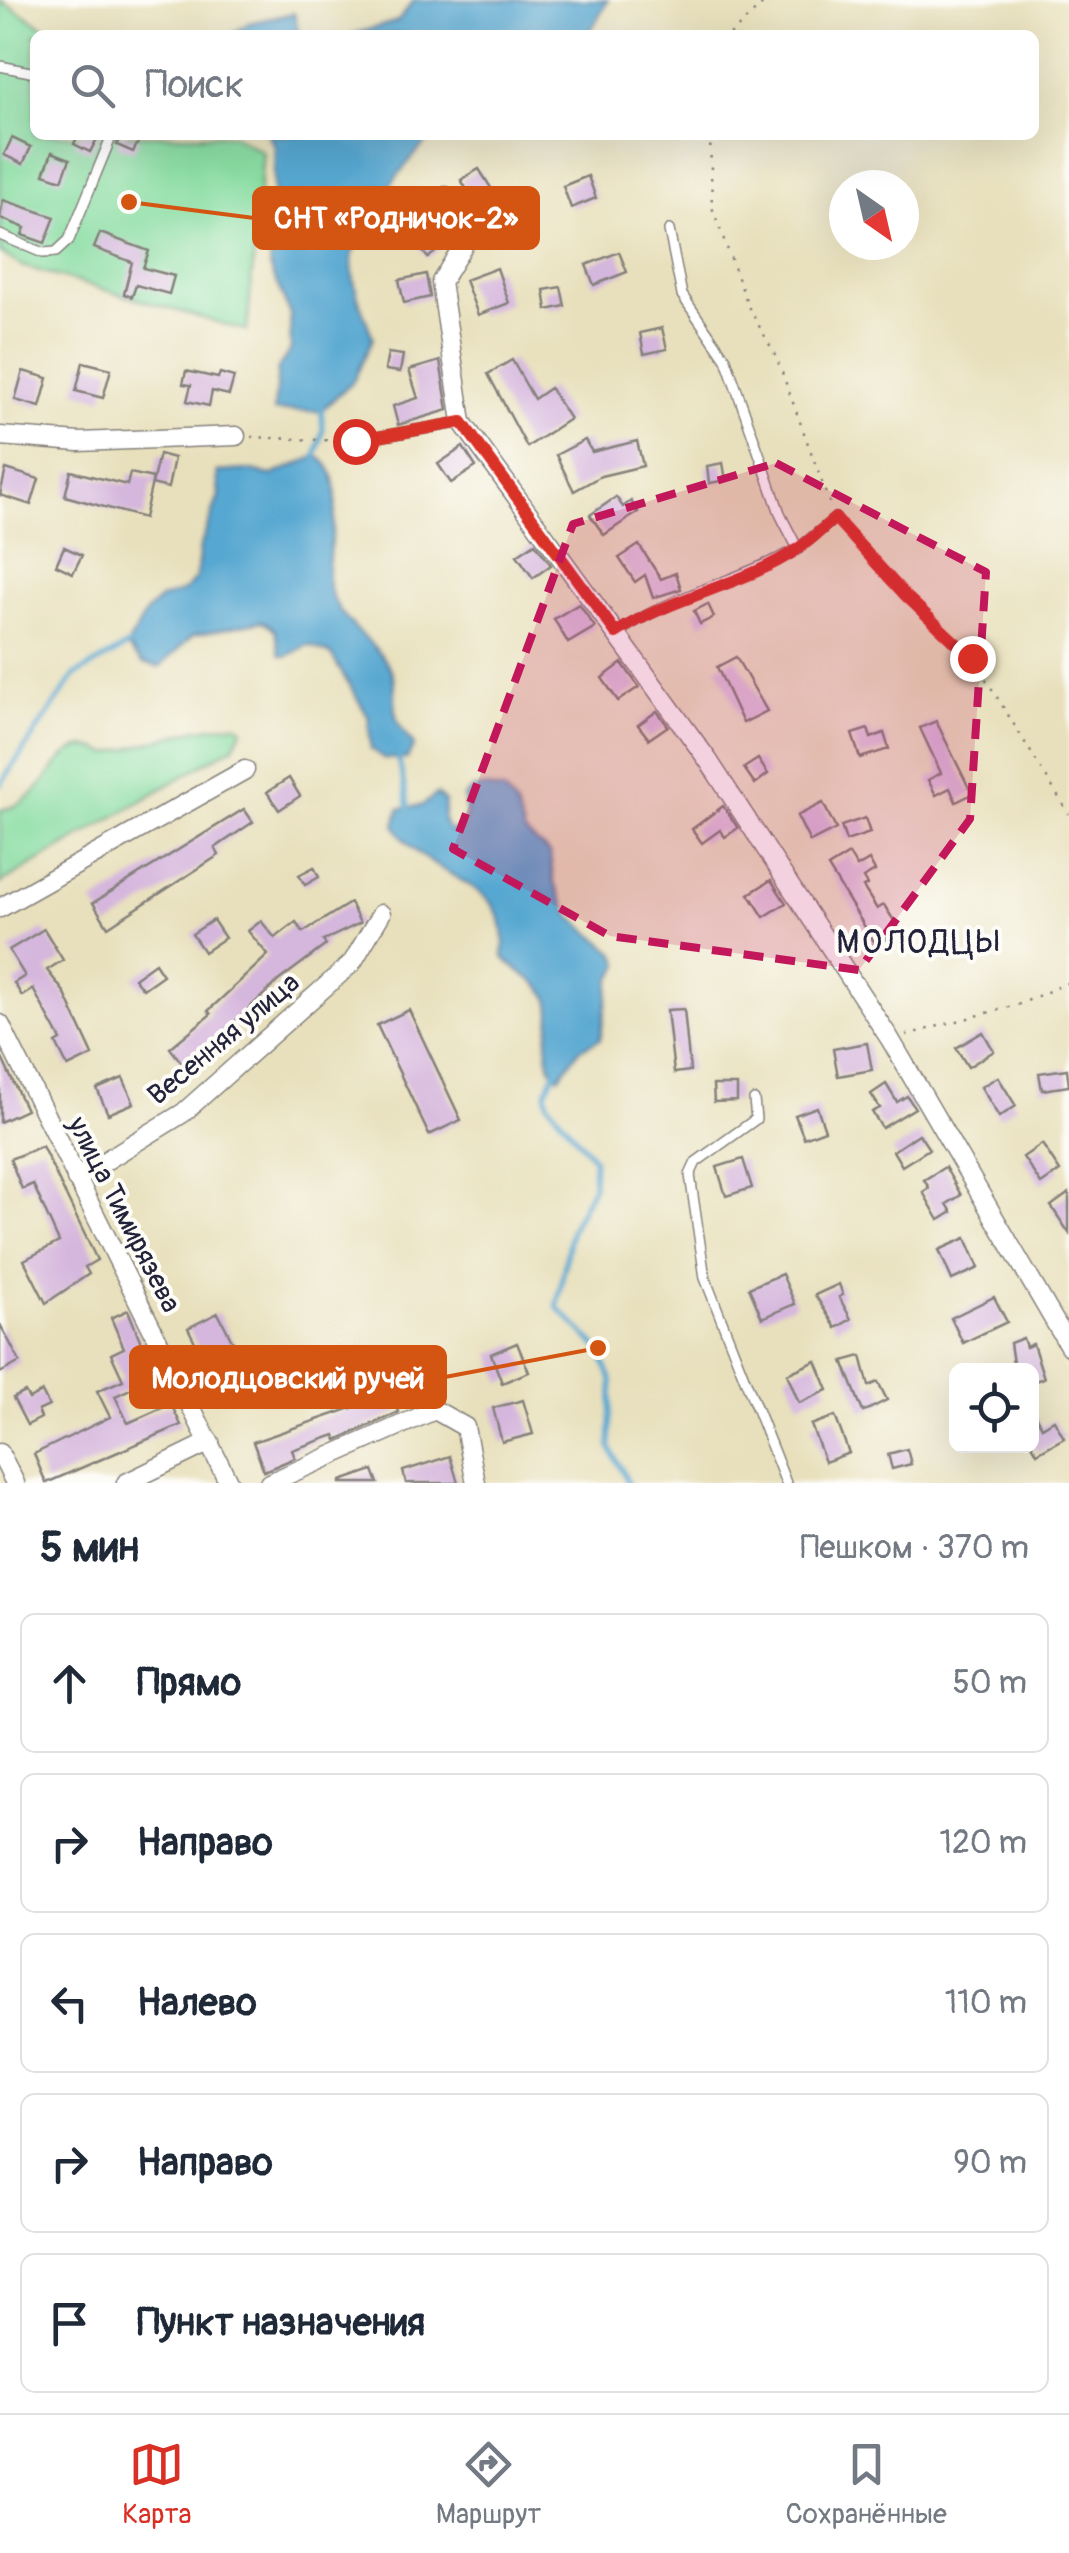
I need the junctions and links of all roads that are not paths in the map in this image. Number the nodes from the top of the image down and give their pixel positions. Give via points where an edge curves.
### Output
1 (0, 66) edge
2 (30, 71) edge
3 (110, 140) edge
4 (446, 196) dead end
5 (669, 230) dead end
6 (0, 236) edge
7 (462, 422) junction
8 (0, 436) edge
9 (236, 436) road end
10 (355, 441) dead end
11 (835, 518) road end
12 (798, 548) junction
13 (616, 633) junction
14 (245, 770) dead end
15 (0, 908) edge
16 (382, 914) dead end
17 (0, 1024) edge
18 (754, 1100) dead end
19 (76, 1179) junction
20 (1069, 1346) edge
21 (210, 1442) junction
22 (0, 1453) edge
23 (15, 1483) edge
24 (126, 1483) edge
25 (229, 1483) edge
26 (269, 1483) edge
27 (476, 1483) edge
28 (786, 1483) edge

1 - 2 lane
3 - 6 lane via 69,240 56,252
4 - 7 street via 466,241 441,282
5 - 12 lane via 682,295 726,359
7 - 10 lane
7 - 13 street
8 - 9 street via 79,442
11 - 12 lane
12 - 13 lane via 653,609
13 - 20 street via 708,760 890,1039
14 - 15 street
16 - 19 street, Весенняя улица via 352,963 184,1113
17 - 19 street, улица Тимирязева
18 - 28 lane via 756,1119 696,1162 690,1175 705,1278
19 - 21 street, улица Тимирязева
21 - 24 street
21 - 25 street, улица Тимирязева
22 - 23 street
26 - 27 street via 435,1410 465,1427

